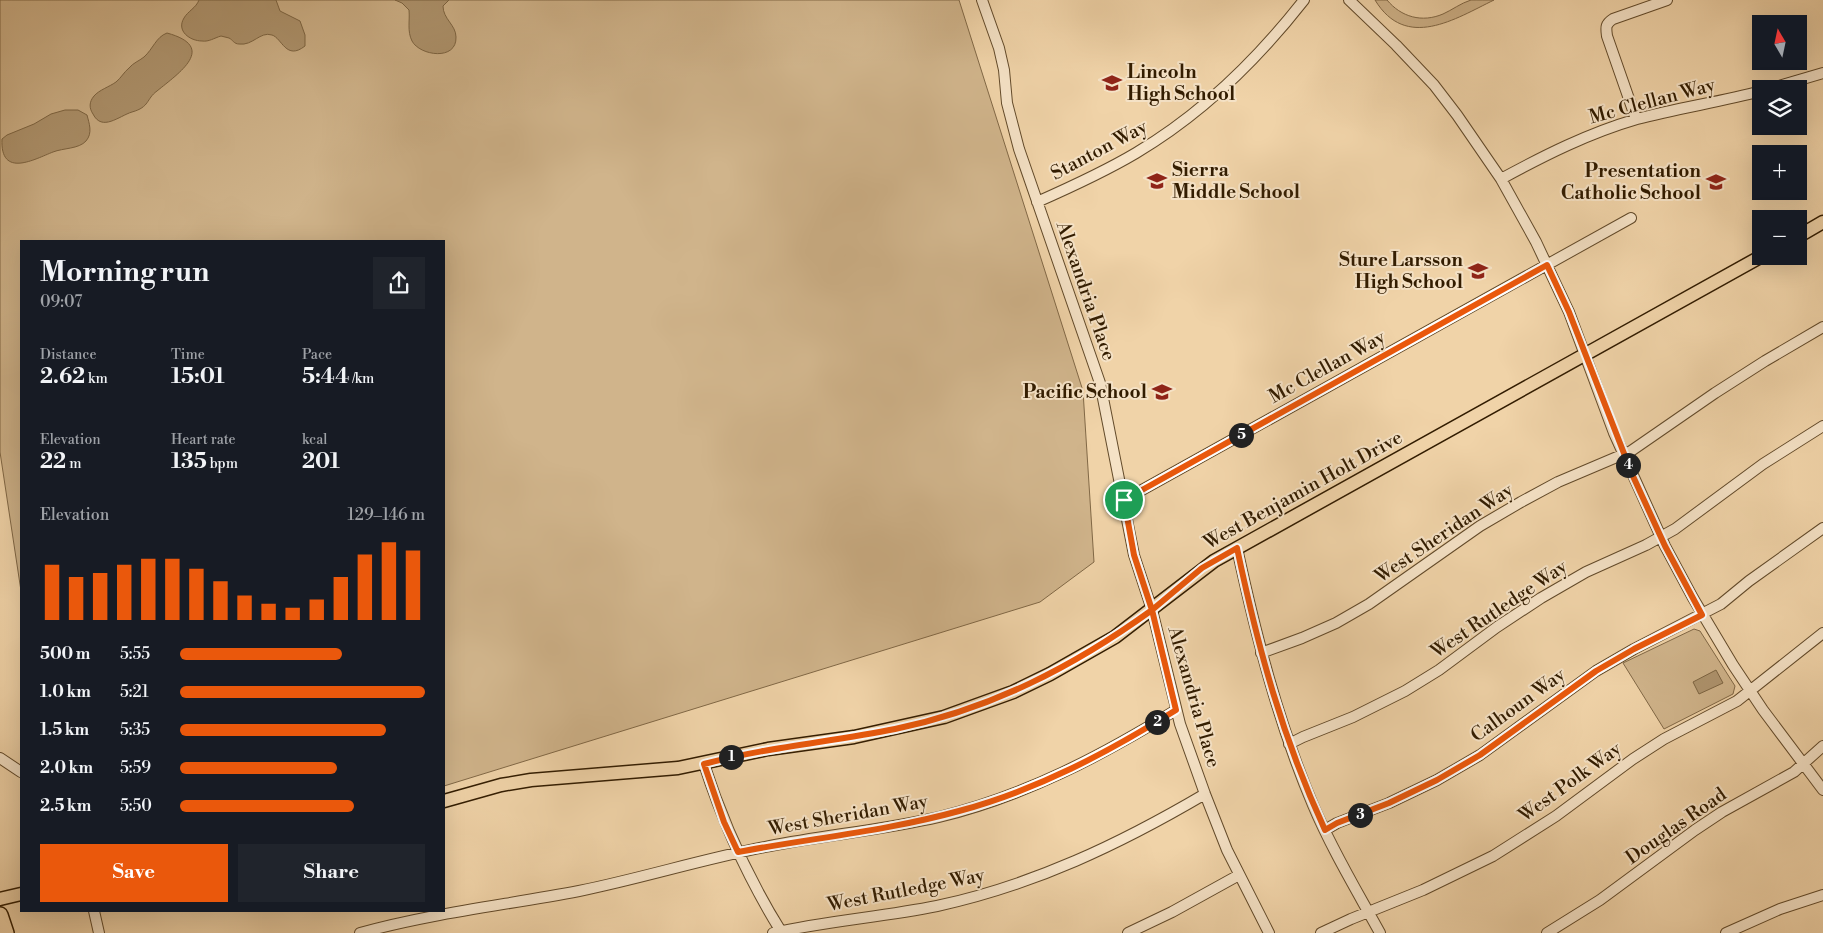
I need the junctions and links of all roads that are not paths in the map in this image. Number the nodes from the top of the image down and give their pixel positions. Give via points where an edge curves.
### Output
1 (982, 0) edge
2 (1304, 0) edge
3 (1349, 0) edge
4 (1667, 0) edge
5 (1823, 73) edge
6 (1799, 80) edge
7 (1752, 93) edge
8 (1636, 119) junction
9 (1500, 179) junction
10 (1037, 202) junction
11 (1631, 218) dead end
12 (1823, 222) edge
13 (1807, 231) edge
14 (1752, 262) edge
15 (1547, 265) junction
16 (1823, 328) edge
17 (1586, 354) junction
18 (1823, 426) edge
19 (1623, 454) junction
20 (1124, 500) junction
21 (1823, 528) edge
22 (1660, 537) junction
23 (1237, 548) junction
24 (1152, 610) junction
25 (1702, 615) junction
26 (1823, 633) edge
27 (1261, 653) junction
28 (1751, 691) junction
29 (1176, 710) junction
30 (1289, 744) junction
31 (1823, 746) edge
32 (0, 758) edge
33 (704, 764) junction
34 (1803, 764) junction
35 (20, 771) edge
36 (1823, 790) edge
37 (1205, 794) junction
38 (445, 801) edge
39 (1325, 830) junction
40 (738, 852) junction
41 (1239, 875) junction
42 (20, 894) edge
43 (1823, 895) edge
44 (0, 899) edge
45 (94, 912) edge
46 (1368, 912) junction
47 (0, 915) edge
48 (779, 932) edge
49 (6, 933) edge
50 (99, 933) edge
51 (360, 933) edge
52 (1128, 933) edge
53 (1269, 933) edge
54 (1321, 933) edge
55 (1380, 933) edge
56 (1547, 933) edge
57 (1726, 933) edge

1 - 10 street, Alexandria Place via 999,48 1013,130
2 - 10 street, Stanton Way via 1253,60 1182,121 1122,161
3 - 9 street via 1434,85
4 - 8 street via 1613,19 1607,25 1607,36
5 - 6 street
7 - 8 street, Mc Clellan Way
8 - 9 street, Mc Clellan Way via 1577,140
9 - 15 street
10 - 20 street, Alexandria Place via 1100,384
11 - 15 street, Mc Clellan Way
12 - 13 main road
14 - 17 main road, West Benjamin Holt Drive
15 - 17 street
15 - 20 street, Mc Clellan Way
16 - 19 street, West Sheridan Way via 1756,366 1647,442
17 - 19 street
17 - 23 main road, West Benjamin Holt Drive
18 - 22 street, West Rutledge Way
19 - 22 street
19 - 27 street, West Sheridan Way via 1521,502 1448,548 1390,591 1344,618
20 - 24 street, Alexandria Place via 1134,555
21 - 25 street, Calhoun Way
22 - 25 street
22 - 30 street, West Rutledge Way via 1586,572 1541,598 1405,691
23 - 24 main road, West Benjamin Holt Drive via 1202,568
23 - 27 street
24 - 29 street, Alexandria Place
24 - 33 main road, West Benjamin Holt Drive via 1082,657 1013,692 944,717
25 - 28 street
25 - 39 street, Calhoun Way via 1596,671 1480,755 1437,780
26 - 28 street, West Polk Way
27 - 30 street
28 - 34 street
28 - 46 street, West Polk Way via 1633,759 1556,816 1493,856
29 - 37 street, Alexandria Place
29 - 40 street, West Sheridan Way via 1097,757 994,801 892,827
30 - 39 street
31 - 34 street, Douglas Road
32 - 35 street
33 - 38 main road, West Benjamin Holt Drive via 531,780
33 - 40 street
34 - 36 street
34 - 56 street, Douglas Road via 1694,830 1612,892
37 - 41 street, Alexandria Place
37 - 48 street, West Rutledge Way via 1102,850 1017,884 938,905
39 - 46 street
40 - 48 street
40 - 51 street, West Sheridan Way via 580,891 454,912
41 - 52 street
41 - 53 street, Alexandria Place
42 - 44 main road
43 - 57 street via 1780,908
45 - 50 street
46 - 54 street, West Polk Way
46 - 55 street
47 - 49 highway

